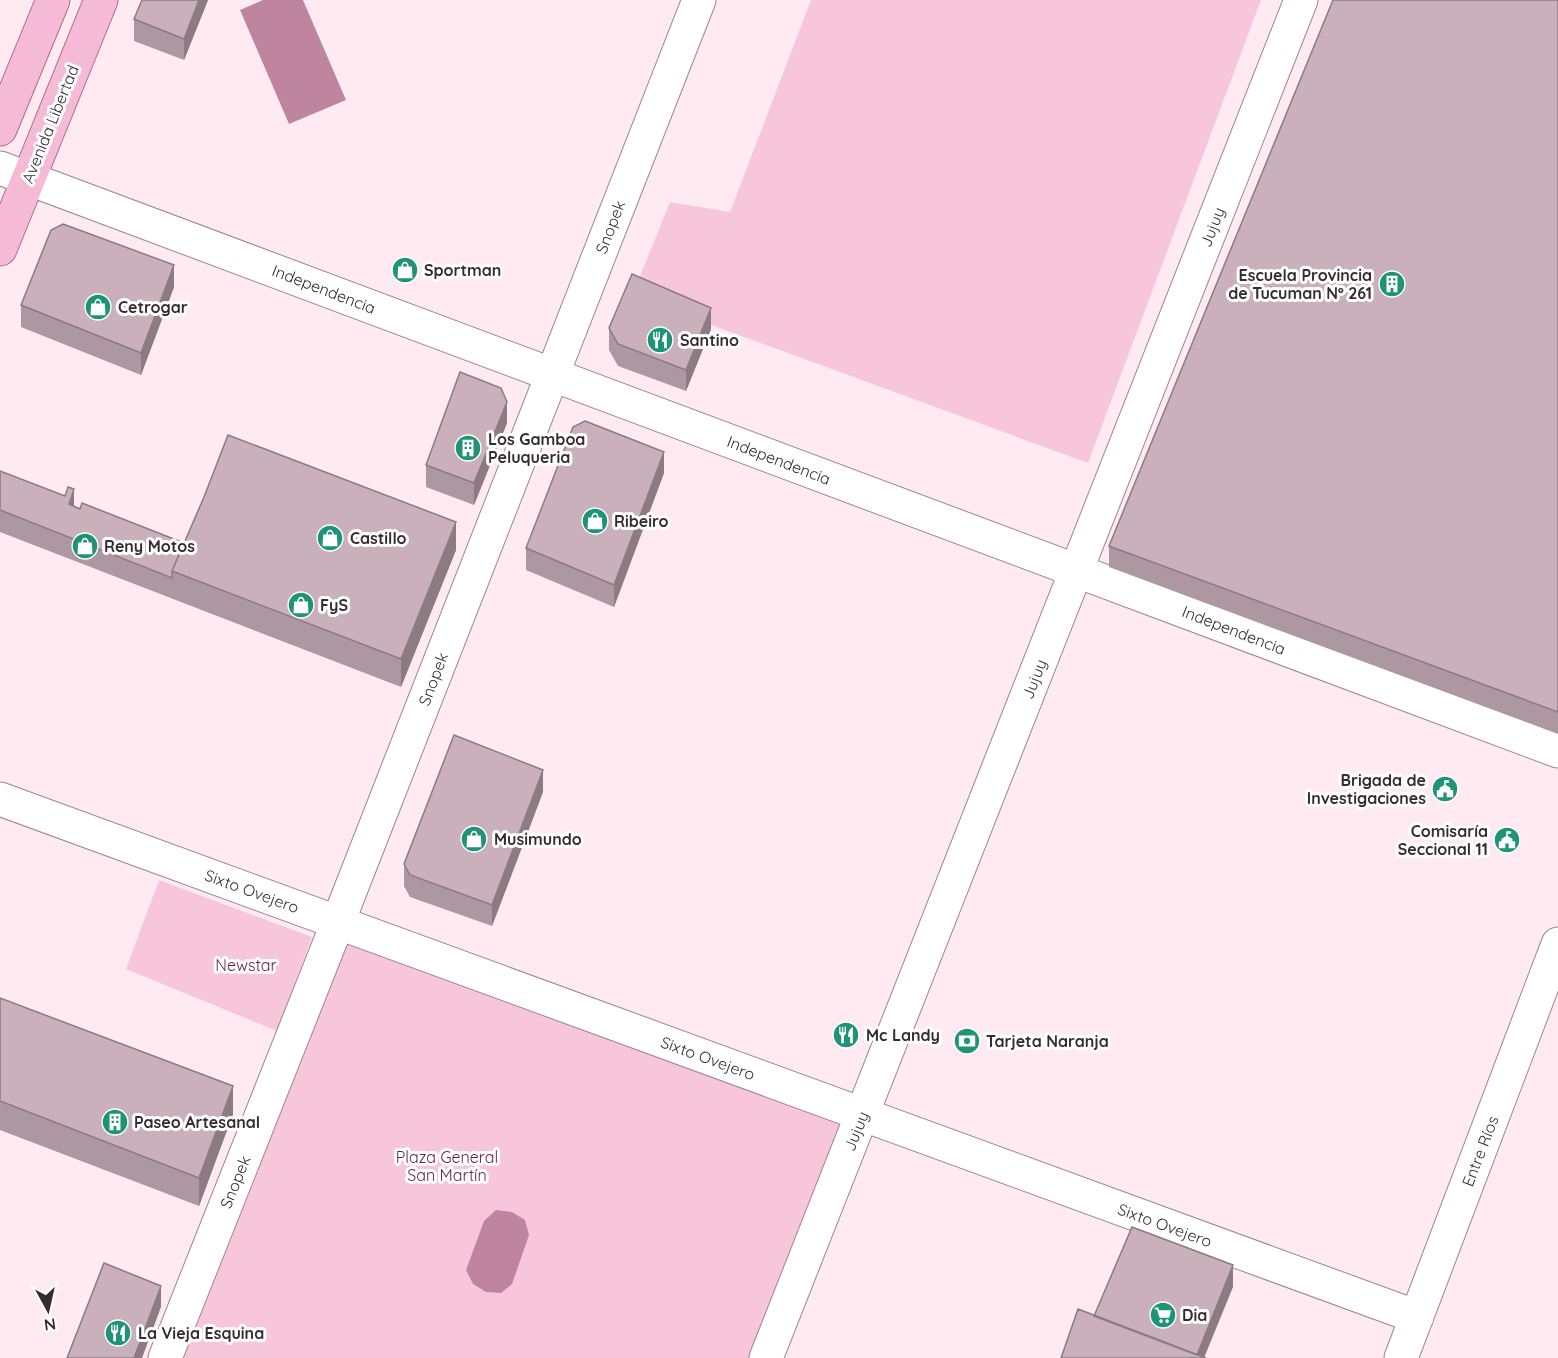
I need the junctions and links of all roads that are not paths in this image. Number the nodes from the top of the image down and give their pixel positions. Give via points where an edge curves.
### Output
1 (53, 0) edge
2 (101, 0) edge
3 (699, 0) edge
4 (1301, 0) edge
5 (0, 129) edge
6 (14, 173) edge
7 (0, 249) edge
8 (552, 375) junction
9 (1077, 571) junction
10 (1558, 752) edge
11 (0, 799) edge
12 (338, 922) junction
13 (1558, 944) edge
14 (863, 1114) junction
15 (1417, 1317) junction
16 (165, 1358) edge
17 (766, 1358) edge
18 (1401, 1358) edge

1 - 5 main road
2 - 6 main road, Avenida Libertad
3 - 8 street, Snopek
4 - 9 street, Jujuy
6 - 7 main road, Avenida Libertad
6 - 8 street, Independencia
8 - 9 street, Independencia
8 - 12 street, Snopek
9 - 10 street, Independencia
9 - 14 street, Jujuy
11 - 12 street, Sixto Ovejero
12 - 14 street, Sixto Ovejero
12 - 16 street, Snopek
13 - 15 street, Entre Ríos
14 - 15 street, Sixto Ovejero
14 - 17 street, Jujuy
15 - 18 street, Entre Ríos

